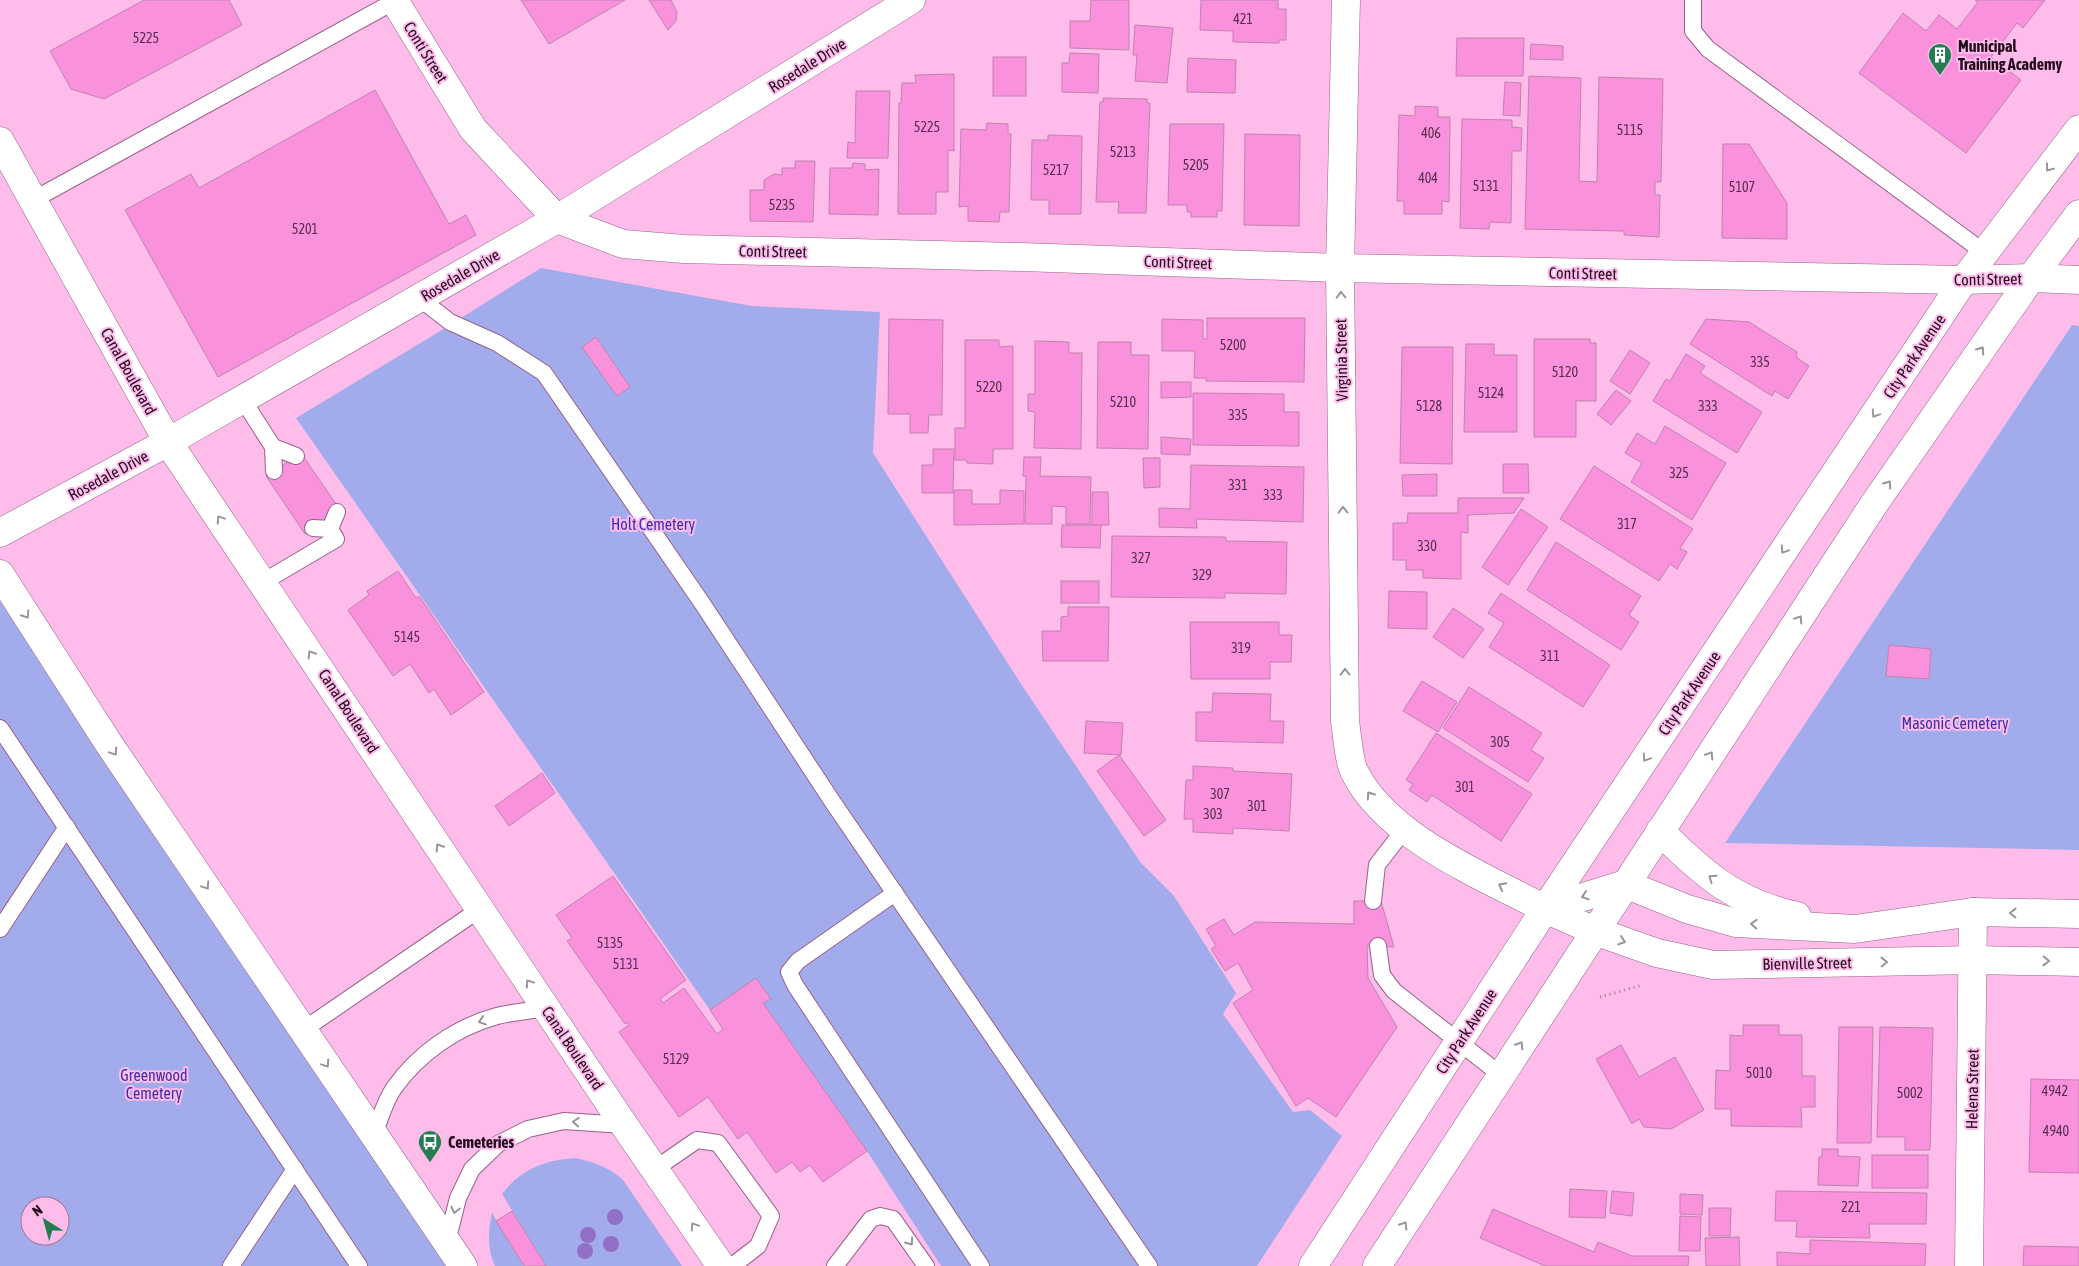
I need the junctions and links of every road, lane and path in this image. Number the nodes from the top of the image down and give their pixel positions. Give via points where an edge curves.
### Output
1 (911, 0) edge
2 (1346, 0) edge
3 (1693, 0) edge
4 (394, 1) edge
5 (2079, 129) edge
6 (0, 141) edge
7 (33, 200) junction
8 (2079, 214) edge
9 (557, 219) junction
10 (1985, 253) junction
11 (1340, 268) junction
12 (2031, 278) junction
13 (1964, 280) junction
14 (2079, 280) edge
15 (419, 298) junction
16 (243, 400) junction
17 (168, 442) junction
18 (273, 447) junction
19 (296, 456) dead end
20 (274, 471) dead end
21 (337, 512) dead end
22 (313, 528) dead end
23 (330, 529) junction
24 (0, 533) edge
25 (0, 574) edge
26 (263, 582) junction
27 (1345, 721) joint
28 (0, 728) edge
29 (67, 827) junction
30 (1404, 830) junction
31 (1660, 831) junction
32 (1625, 884) junction
33 (895, 893) junction
34 (1373, 901) dead end
35 (480, 909) junction
36 (1545, 909) junction
37 (1973, 912) junction
38 (2079, 914) edge
39 (1855, 928) junction
40 (0, 929) edge
41 (1595, 931) junction
42 (1378, 946) dead end
43 (1974, 960) junction
44 (2079, 962) edge
45 (546, 1008) junction
46 (303, 1030) junction
47 (1458, 1042) junction
48 (1501, 1075) junction
49 (624, 1125) junction
50 (374, 1134) junction
51 (295, 1169) junction
52 (655, 1169) junction
53 (447, 1242) junction
54 (231, 1266) edge
55 (359, 1266) edge
56 (463, 1266) edge
57 (721, 1266) edge
58 (732, 1266) edge
59 (835, 1266) edge
60 (926, 1266) edge
61 (981, 1266) edge
62 (1150, 1266) edge
63 (1313, 1266) edge
64 (1377, 1266) edge
65 (1969, 1266) edge

1 - 9 street, Rosedale Drive
2 - 11 street, Virginia Street
3 - 10 lane via 1694,31 1708,49
4 - 7 lane
4 - 9 street, Conti Street via 473,129
5 -> 10 street, City Park Avenue
6 - 7 street, Canal Boulevard
7 - 17 street, Canal Boulevard
8 - 12 street
9 - 11 street, Conti Street via 624,244 684,249
9 - 15 street, Rosedale Drive
10 - 13 street, City Park Avenue
11 - 13 street, Conti Street
27 -> 11 street, Virginia Street
12 - 13 street, Conti Street
12 - 14 street, Conti Street
31 -> 12 street via 1872,507
13 -> 36 street, City Park Avenue
15 - 16 street, Rosedale Drive
15 - 33 lane via 450,322 496,343 544,373 691,586
16 - 17 street, Rosedale Drive
16 - 18 lane
17 - 24 street, Rosedale Drive
26 -> 17 street, Canal Boulevard
18 - 19 lane
18 - 20 lane
21 - 23 lane
22 - 23 lane
23 - 26 lane via 336,539
25 -> 46 street via 109,744
35 -> 26 street, Canal Boulevard
30 -> 27 street, Bienville Street via 1377,805 1354,772
28 - 29 lane
29 - 40 lane
29 - 51 lane
30 - 34 lane via 1377,866
36 -> 30 street, Bienville Street via 1437,852
31 - 32 street
39 -> 31 street, Bienville Street via 1782,913 1736,895 1696,867
32 -> 36 street
39 -> 32 street, Bienville Street via 1736,923 1688,909
32 - 41 street
33 - 61 lane via 798,961 789,972
33 - 62 lane
45 -> 35 street, Canal Boulevard
35 - 46 lane
36 - 41 street, Bienville Street
36 - 47 street, City Park Avenue
38 -> 37 street, Bienville Street
37 - 39 street, Bienville Street
37 - 43 street, Helena Street
41 -> 43 street, Bienville Street via 1657,952 1713,965
48 -> 41 street
42 - 47 lane via 1382,975 1394,991
43 -> 44 street, Bienville Street
43 - 65 street, Helena Street
45 - 49 street, Canal Boulevard
45 -> 50 lane via 498,1015 469,1025 438,1045 414,1064 393,1089
46 -> 50 street
47 - 48 lane
47 - 63 street, City Park Avenue
64 -> 48 street
49 - 52 street, Canal Boulevard
49 -> 53 lane via 564,1121 528,1129 498,1144 472,1169 458,1198
50 - 53 street
51 - 54 lane
51 - 55 lane
57 -> 52 street, Canal Boulevard
52 - 58 lane via 697,1140 718,1143 771,1216 758,1246
53 - 56 street
59 -> 60 lane via 871,1219 880,1216 894,1219

